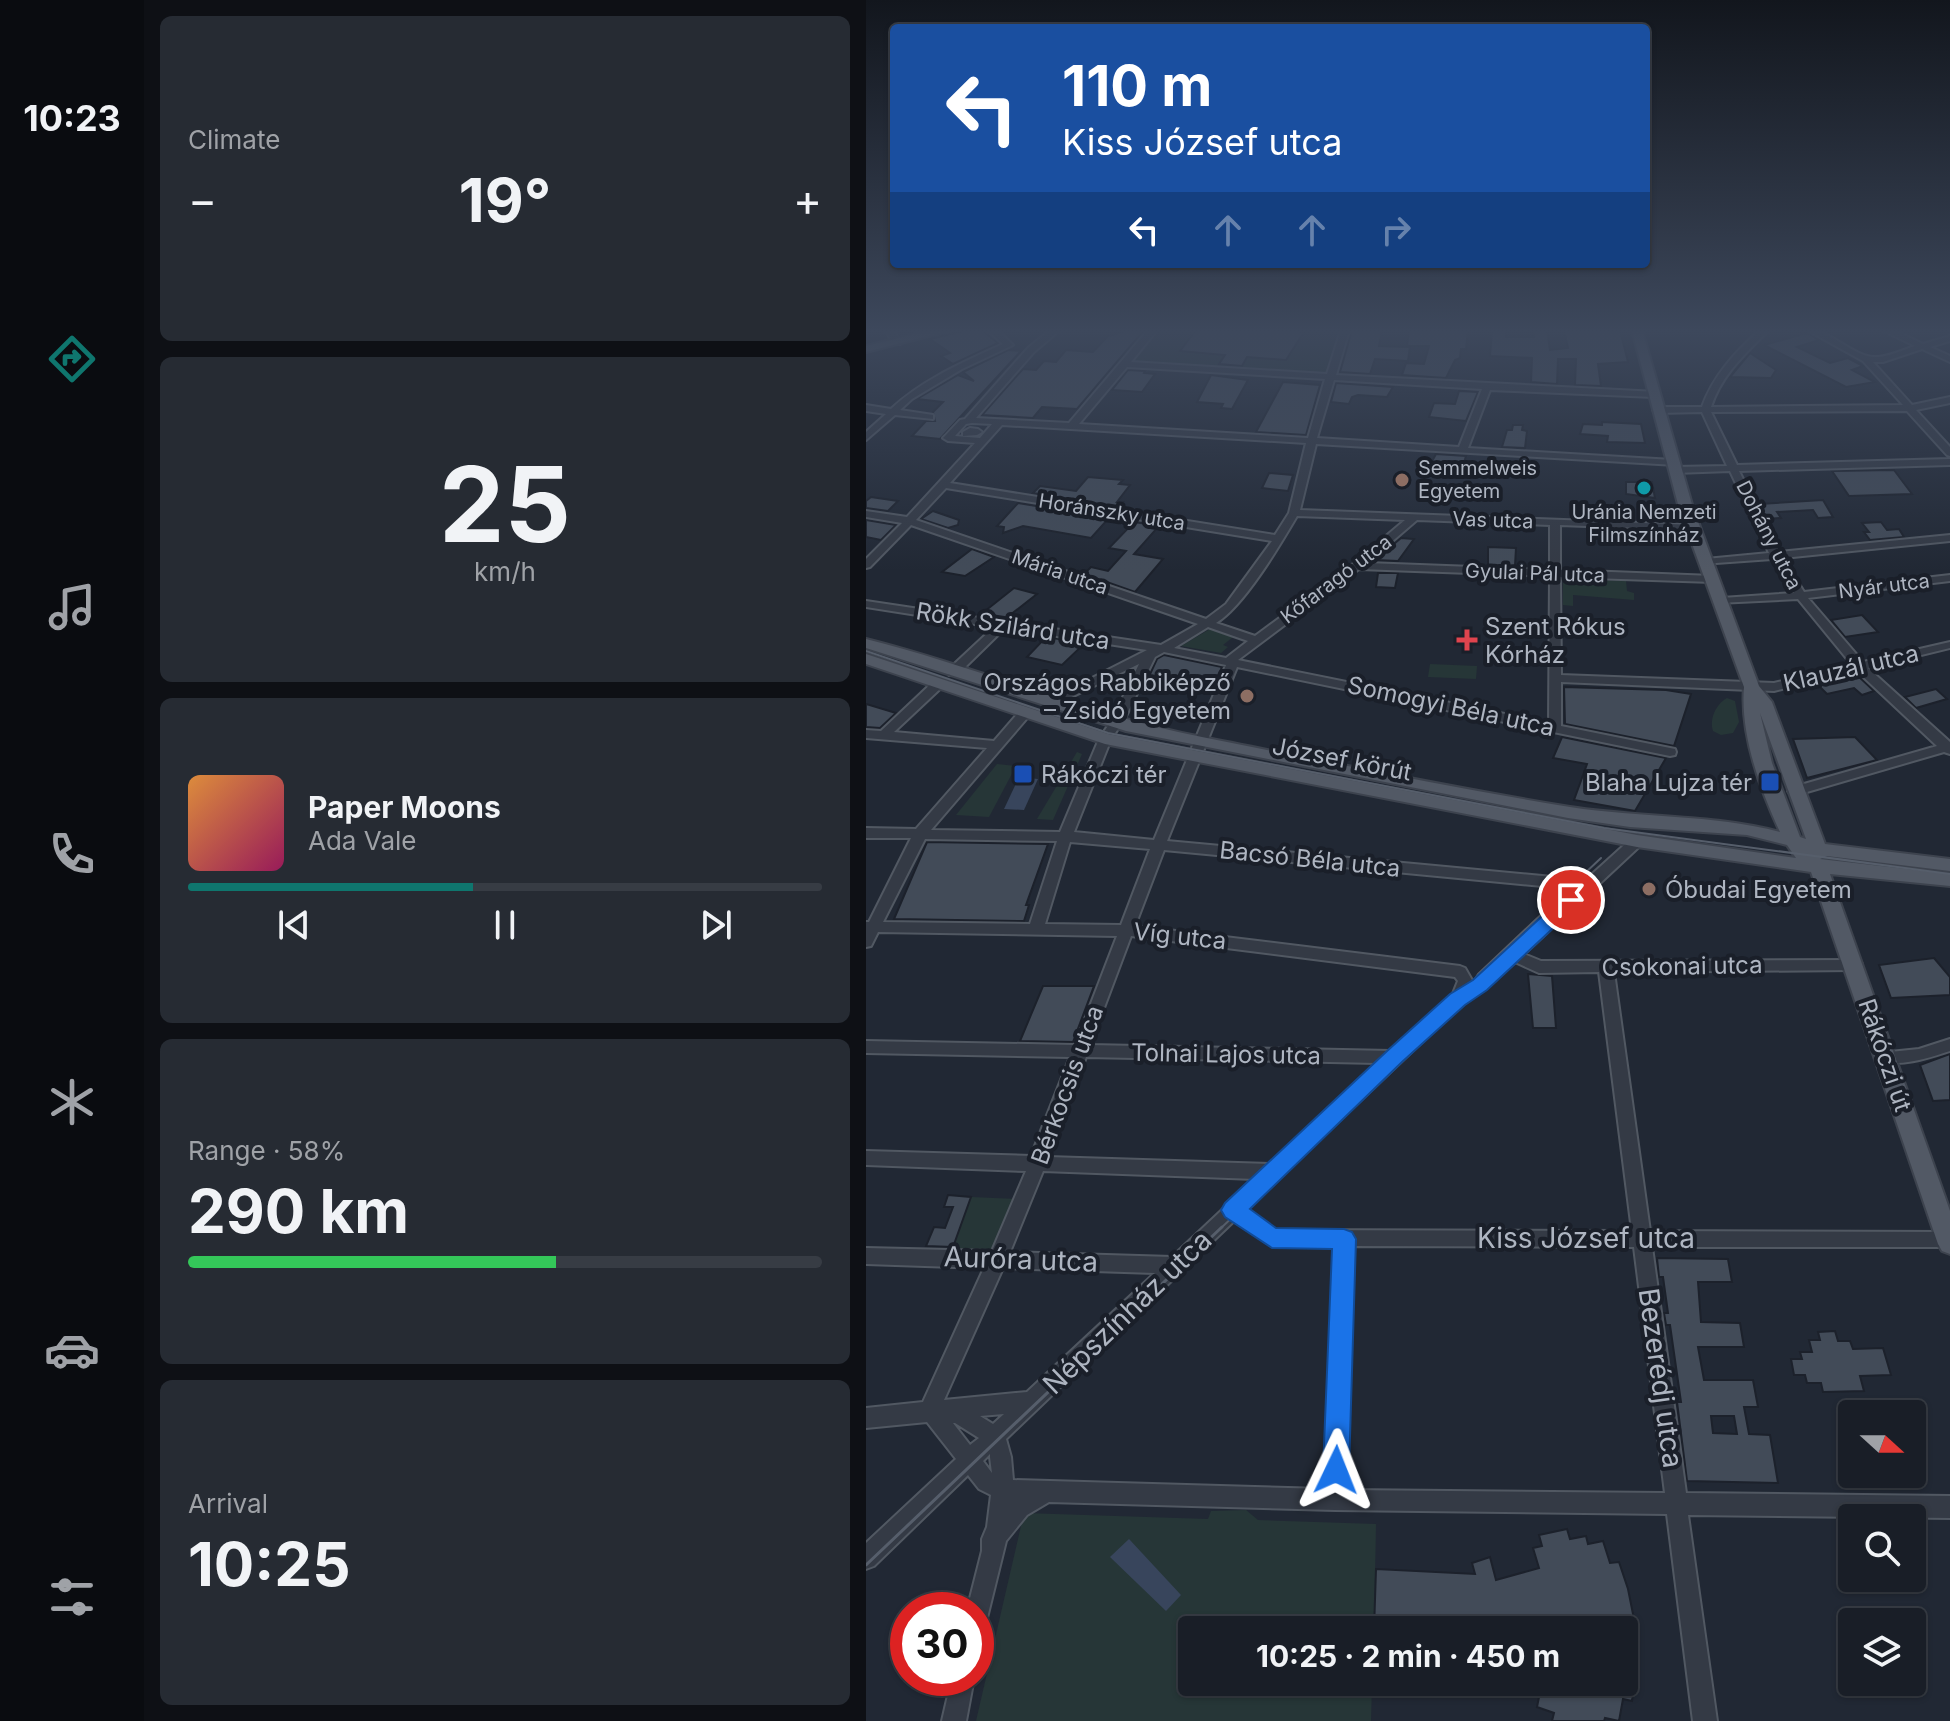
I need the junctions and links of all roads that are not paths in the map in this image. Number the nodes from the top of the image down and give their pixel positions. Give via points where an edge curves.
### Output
1 (875, 410) edge
2 (895, 410) edge
3 (990, 410) edge
4 (1085, 410) edge
5 (1320, 410) edge
6 (1478, 410) edge
7 (1658, 410) edge
8 (1705, 410) edge
9 (1912, 410) edge
10 (890, 414) junction
11 (930, 417) dead end
12 (999, 424) junction
13 (1072, 426) junction
14 (975, 432) junction
15 (866, 437) edge
16 (1314, 441) junction
17 (1462, 451) junction
18 (1950, 453) edge
19 (1950, 462) edge
20 (1674, 467) junction
21 (1735, 469) junction
22 (944, 485) junction
23 (1294, 513) junction
24 (866, 514) edge
25 (1415, 517) junction
26 (910, 521) junction
27 (1555, 523) junction
28 (1692, 527) junction
29 (1950, 538) edge
30 (1279, 539) junction
31 (1777, 555) junction
32 (1706, 562) junction
33 (866, 565) edge
34 (1357, 566) junction
35 (1555, 574) junction
36 (1950, 578) edge
37 (1713, 579) junction
38 (1800, 596) junction
39 (1722, 601) junction
40 (866, 604) edge
41 (1210, 622) junction
42 (1004, 623) junction
43 (1256, 640) junction
44 (866, 643) edge
45 (1950, 645) edge
46 (1155, 650) junction
47 (866, 659) edge
48 (1231, 662) junction
49 (1858, 667) junction
50 (953, 672) junction
51 (1555, 678) junction
52 (938, 684) junction
53 (1752, 687) junction
54 (1051, 702) junction
55 (1024, 714) junction
56 (1117, 723) junction
57 (1555, 728) junction
58 (866, 734) edge
59 (884, 735) junction
60 (1105, 739) junction
61 (997, 745) junction
62 (1949, 748) edge
63 (1198, 749) junction
64 (1670, 752) dead end
65 (1795, 791) junction
66 (866, 833) edge
67 (920, 834) junction
68 (1065, 837) junction
69 (1637, 841) junction
70 (1805, 843) junction
71 (1159, 844) junction
72 (1950, 865) edge
73 (1818, 867) junction
74 (1950, 880) edge
75 (1553, 882) dead end
76 (1036, 929) junction
77 (1126, 930) junction
78 (868, 932) edge
79 (1513, 955) junction
80 (1854, 964) junction
81 (1606, 967) junction
82 (1457, 1000) junction
83 (1950, 1045) edge
84 (866, 1047) edge
85 (1078, 1051) junction
86 (1395, 1057) junction
87 (1886, 1057) junction
88 (866, 1158) edge
89 (1038, 1164) junction
90 (1274, 1172) junction
91 (1233, 1210) junction
92 (1947, 1229) edge
93 (1641, 1237) junction
94 (1344, 1239) junction
95 (866, 1256) edge
96 (998, 1257) junction
97 (1176, 1265) junction
98 (1033, 1401) junction
99 (930, 1410) junction
100 (866, 1418) edge
101 (995, 1436) junction
102 (969, 1460) junction
103 (1003, 1490) junction
104 (1046, 1492) junction
105 (1335, 1500) junction
106 (1678, 1503) junction
107 (1950, 1507) edge
108 (993, 1539) junction
109 (866, 1558) edge
110 (982, 1592) edge
111 (959, 1696) edge
112 (954, 1721) edge
113 (1705, 1721) edge

1 - 10 street
2 - 10 street
3 - 14 street
4 - 13 street
5 - 16 street
6 - 17 street
7 - 20 main road, Rákóczi út
8 - 21 street, Dohány utca
9 - 18 street
10 - 11 street
10 - 15 street
12 - 13 street
12 - 14 street
12 - 14 street
13 - 16 street
14 - 22 street
16 - 17 street
16 - 23 street
17 - 20 street
19 - 21 street
20 - 21 street
20 - 28 main road, Rákóczi út
21 - 31 street, Dohány utca
22 - 26 street
22 - 30 street, Horánszky utca
23 - 25 street, Vas utca
23 - 30 street
24 - 26 street, Mária utca
25 - 27 street, Vas utca
25 - 34 street, Kőfaragó utca
26 - 33 street
26 - 41 street, Mária utca
27 - 28 street, Vas utca
27 - 35 street
28 - 32 main road, Rákóczi út
29 - 31 street
30 - 41 street via 1230,606
31 - 32 street
31 - 38 street, Dohány utca
32 - 37 main road, Rákóczi út
34 - 35 street, Gyulai Pál utca
34 - 43 street, Kőfaragó utca
35 - 37 street, Gyulai Pál utca
35 - 51 street
36 - 38 street, Nyár utca
37 - 39 main road, Rákóczi út
38 - 39 street, Nyár utca
38 - 49 street, Dohány utca
39 - 53 main road, Rákóczi út
40 - 42 street, Rökk Szilárd utca
41 - 43 street, Mária utca
41 - 46 street
42 - 46 street, Rökk Szilárd utca
42 - 50 street
43 - 48 street, Kőfaragó utca
44 - 50 main road, József körút
45 - 49 street, Klauzál utca
46 - 48 street, Rökk Szilárd utca
46 - 54 street
46 - 56 street
47 - 52 main road, József körút
48 - 57 street, Somogyi Béla utca
48 - 63 street, Bérkocsis utca
49 - 53 street, Klauzál utca via 1774,687
49 - 62 street, Dohány utca
50 - 54 main road, József körút
51 - 53 street, Klauzál utca
51 - 57 street
52 - 55 main road, József körút
52 - 59 street
53 - 65 main road, Rákóczi út via 1764,702
53 - 70 main road, Rákóczi út via 1751,721
54 - 56 main road, József körút
55 - 60 main road, József körút
55 - 61 street
56 - 60 street
56 - 63 main road, József körút
57 - 64 street, Somogyi Béla utca
58 - 59 street
59 - 61 street
60 - 63 main road, József körút
60 - 68 street
61 - 67 street
62 - 65 street
63 - 69 main road, József körút
63 - 70 main road, József körút via 1580,814 1747,829
63 - 71 street, Bérkocsis utca
65 - 70 main road, Rákóczi út
66 - 67 street
67 - 68 street
67 - 78 street
68 - 71 street, Bacsó Béla utca
68 - 76 street
69 - 73 main road, József körút
69 - 79 street, Népszínház utca
70 - 72 main road, József körút via 1857,855
70 - 73 main road, Rákóczi út via 1820,857
70 - 73 main road, Rákóczi út via 1802,854
71 - 75 street, Bacsó Béla utca
71 - 77 street, Bérkocsis utca
73 - 74 main road, József körút
73 - 80 main road, Rákóczi út
76 - 77 street, Víg utca
76 - 78 street, Víg utca
77 - 82 street, Víg utca via 1460,972 1466,981
77 - 85 street, Bérkocsis utca
79 - 81 street, Csokonai utca via 1539,967
79 - 82 street, Népszínház utca
80 - 81 street, Csokonai utca
80 - 87 main road, Rákóczi út
81 - 93 street, Bezerédj utca
82 - 86 street, Népszínház utca
83 - 87 street via 1919,1055
84 - 85 street, Tolnai Lajos utca
85 - 86 street, Tolnai Lajos utca
85 - 89 street, Bérkocsis utca
86 - 90 street, Népszínház utca
87 - 92 main road, Rákóczi út
88 - 89 street
89 - 90 street
89 - 96 street, Bérkocsis utca
90 - 91 street, Népszínház utca
91 - 94 street, Kiss József utca via 1272,1238
91 - 97 street, Népszínház utca
92 - 93 street, Kiss József utca
93 - 94 street, Kiss József utca
93 - 106 street, Bezerédj utca
94 - 105 street
95 - 96 street, Auróra utca
96 - 97 street, Auróra utca
96 - 99 street, Bérkocsis utca
97 - 98 street, Népszínház utca
98 - 99 street
98 - 101 street, Népszínház utca
99 - 100 street
99 - 101 street via 958,1414
99 - 102 street
101 - 102 street, Népszínház utca
101 - 103 street
102 - 103 street via 986,1482
102 - 109 street, Népszínház utca
103 - 104 street
103 - 108 street
104 - 105 street
104 - 108 street via 1020,1508
105 - 106 street
106 - 107 street
106 - 113 street, Bezerédj utca
108 - 110 street
111 - 112 street

